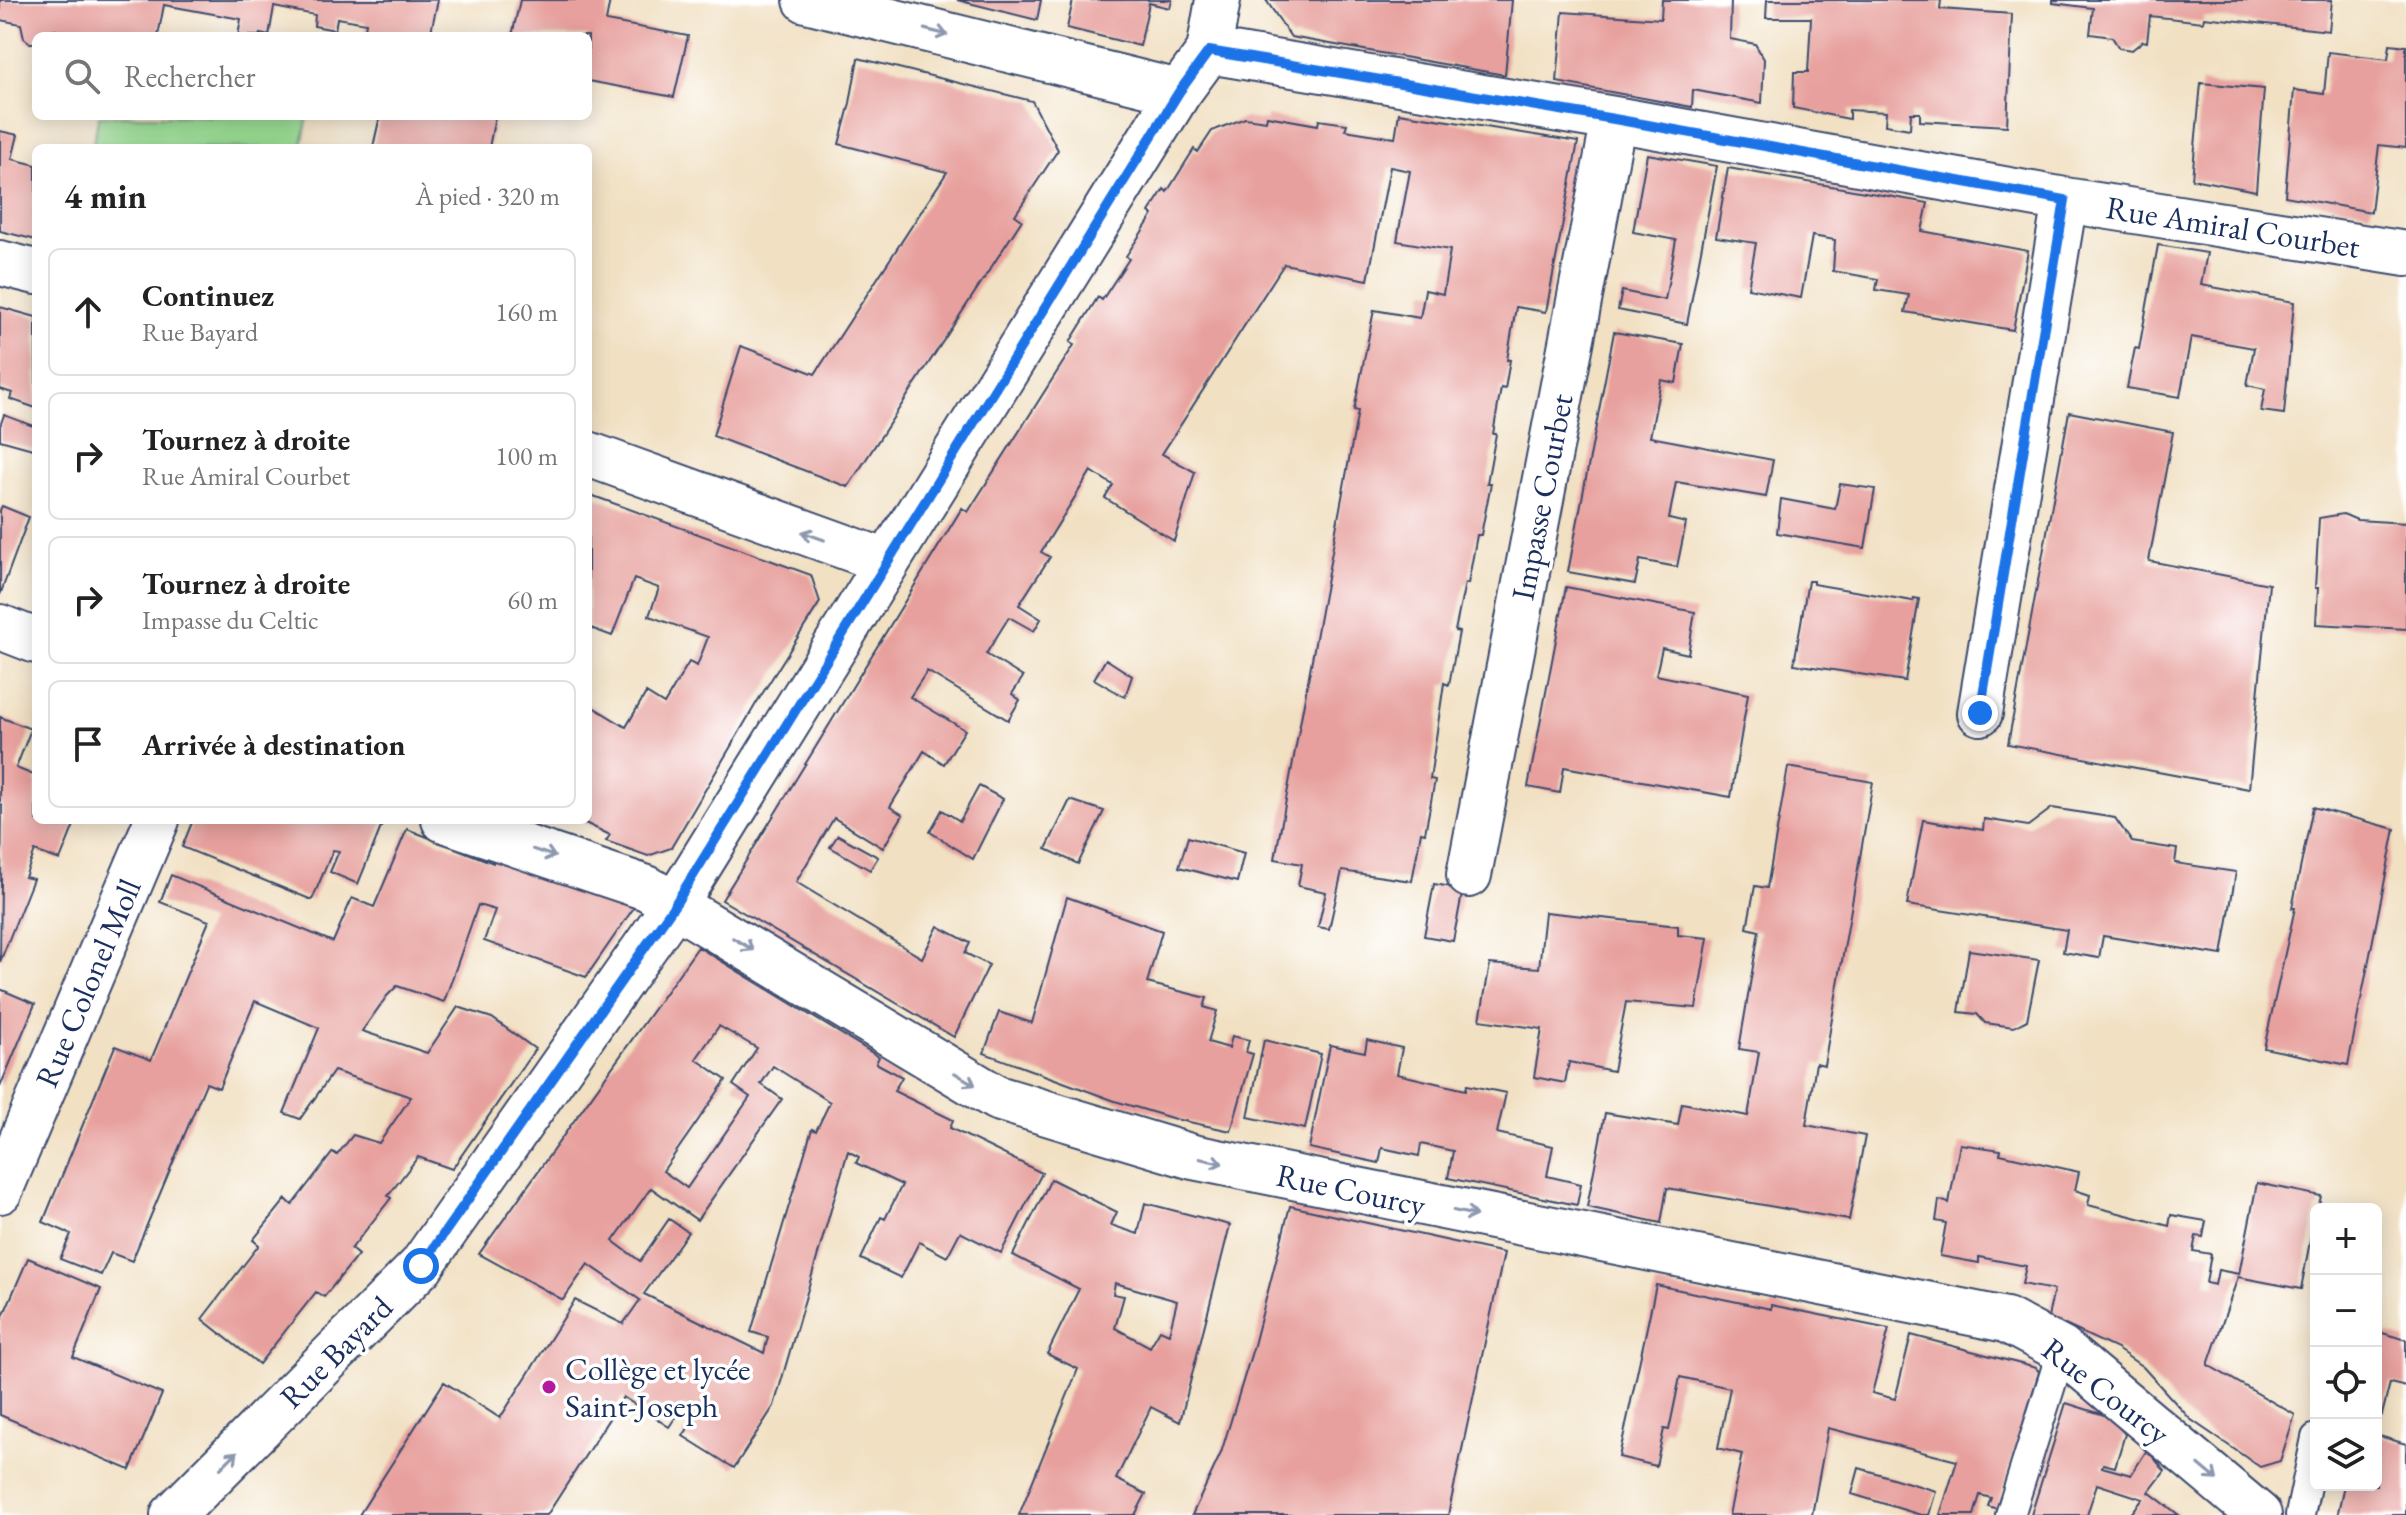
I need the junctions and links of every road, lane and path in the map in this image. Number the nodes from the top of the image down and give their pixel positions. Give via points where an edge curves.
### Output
1 (806, 0) edge
2 (1218, 0) edge
3 (1209, 51) junction
4 (1179, 92) junction
5 (1614, 119) junction
6 (2065, 200) junction
7 (2406, 254) edge
8 (0, 263) edge
9 (32, 271) edge
10 (592, 455) edge
11 (887, 562) junction
12 (0, 627) edge
13 (32, 639) edge
14 (1980, 713) dead end
15 (155, 824) edge
16 (456, 824) edge
17 (1469, 875) dead end
18 (676, 903) junction
19 (0, 1191) edge
20 (2062, 1350) junction
21 (2310, 1467) edge
22 (173, 1515) edge
23 (2010, 1515) edge
24 (2259, 1515) edge
25 (2300, 1515) edge

1 -> 4 street
2 - 3 street, Rue Bayard
3 - 4 street, Rue Bayard
3 - 5 street, Rue Amiral Courbet
4 - 11 street, Rue Bayard
5 - 6 street, Rue Amiral Courbet
5 - 17 street, Impasse Courbet
6 - 7 street, Rue Amiral Courbet
6 - 14 street
8 - 9 street
11 -> 10 street
11 - 18 street, Rue Bayard
12 - 13 street
15 - 19 street, Rue Colonel Moll
16 -> 18 street, Rue Courcy via 647,888
18 -> 20 street, Rue Courcy via 997,1098 1193,1157 2006,1320
22 -> 18 street, Rue Bayard via 421,1266
20 - 23 lane
20 -> 24 street, Rue Courcy
21 - 25 lane

